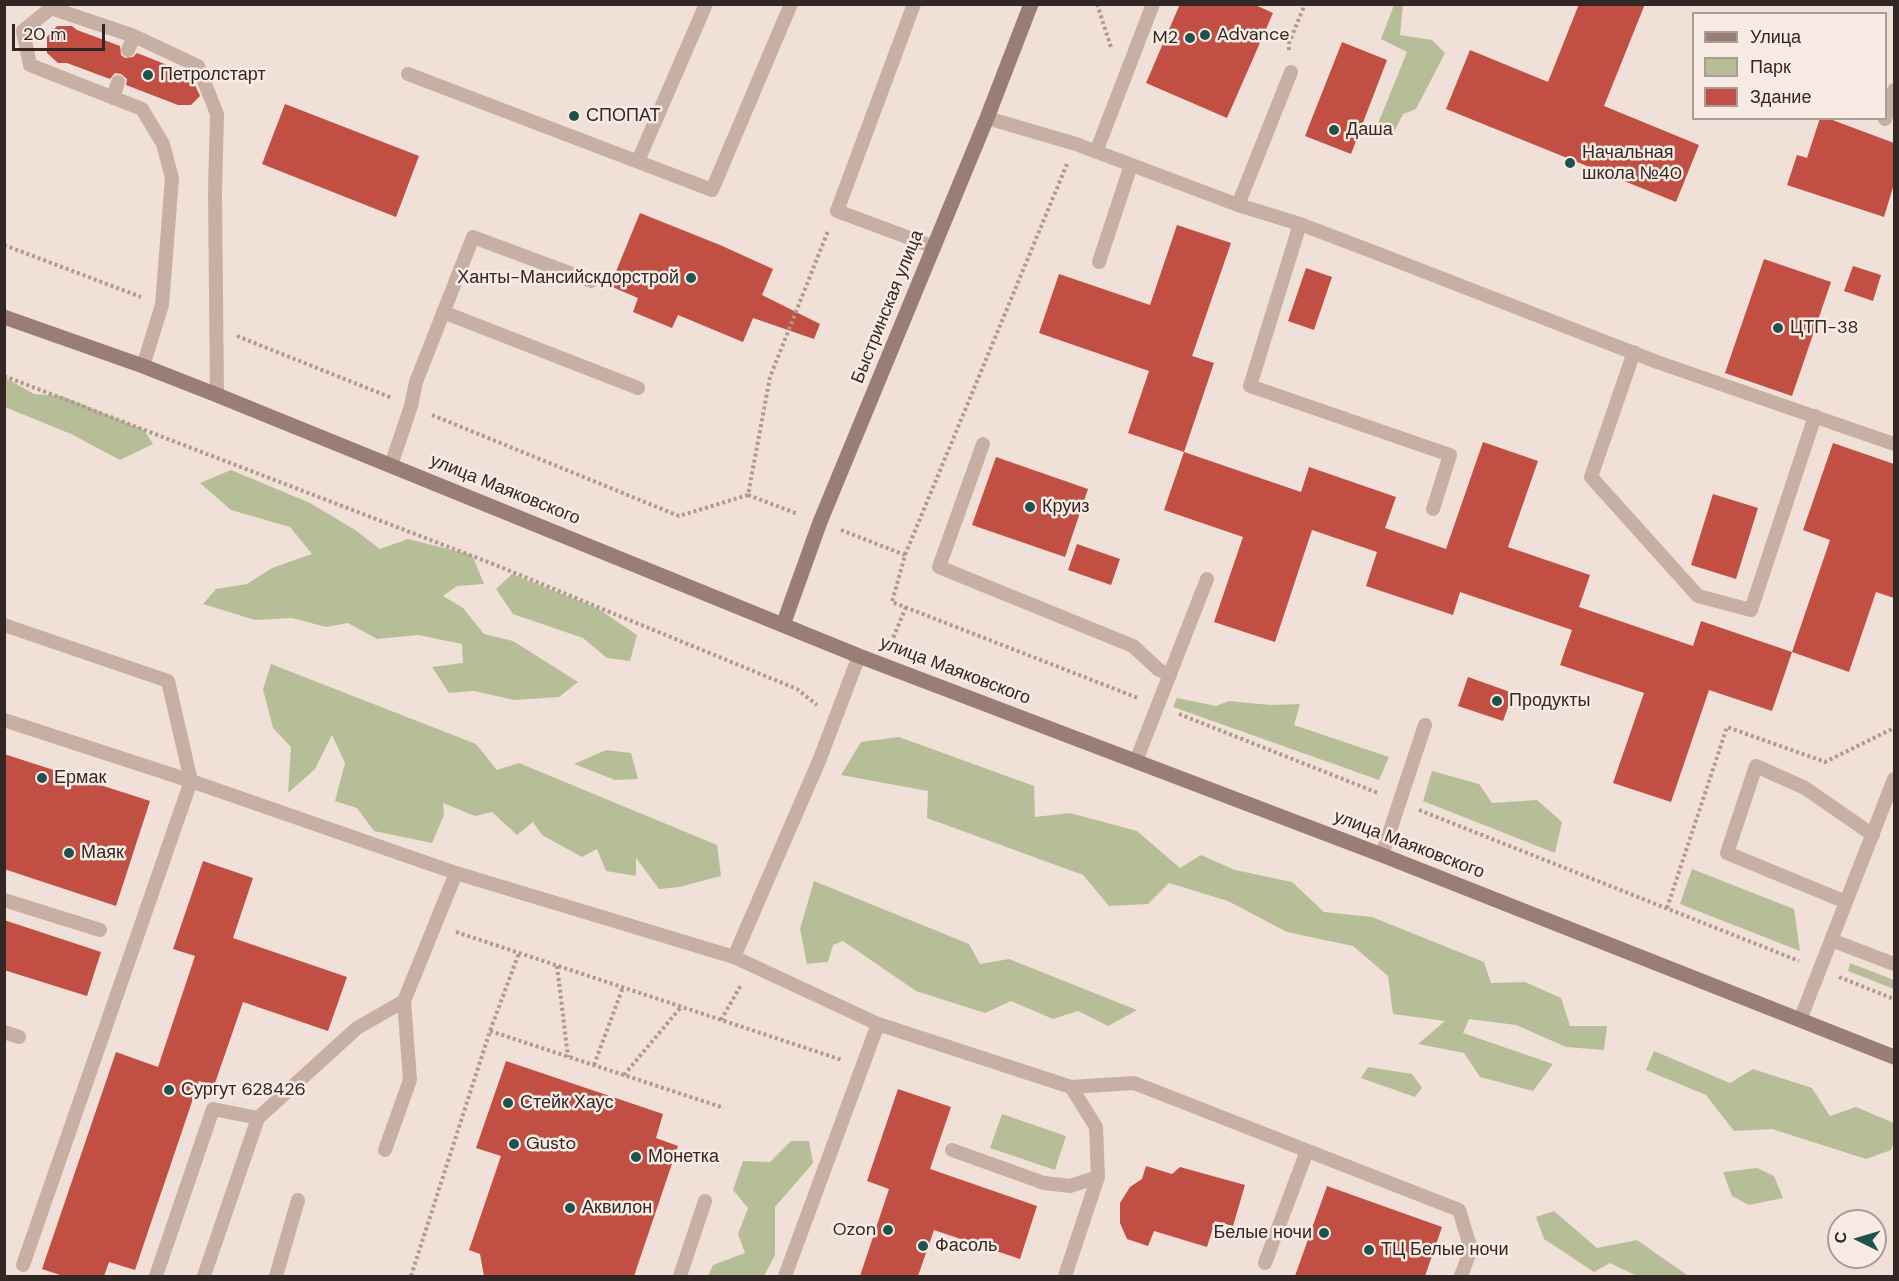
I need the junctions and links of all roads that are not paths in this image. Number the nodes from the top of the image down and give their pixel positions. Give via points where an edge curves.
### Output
1 (706, 4) edge
2 (791, 4) edge
3 (914, 4) edge
4 (1031, 4) edge
5 (1154, 4) edge
6 (134, 36) junction
7 (128, 50) dead end
8 (1290, 72) road end
9 (408, 74) dead end
10 (118, 82) dead end
11 (1894, 90) edge
12 (112, 98) junction
13 (987, 118) junction
14 (1887, 120) edge
15 (1096, 152) junction
16 (638, 161) junction
17 (1131, 165) junction
18 (1238, 205) junction
19 (1300, 224) junction
20 (933, 247) junction
21 (1099, 262) dead end
22 (591, 281) dead end
23 (443, 312) junction
24 (4, 317) edge
25 (1634, 352) junction
26 (143, 366) junction
27 (638, 388) dead end
28 (218, 395) junction
29 (1815, 416) junction
30 (983, 444) dead end
31 (1894, 444) edge
32 (391, 465) junction
33 (1433, 509) dead end
34 (1207, 579) dead end
35 (783, 625) junction
36 (4, 626) edge
37 (859, 656) junction
38 (1170, 675) junction
39 (4, 720) edge
40 (1425, 725) dead end
41 (1136, 761) junction
42 (1894, 779) edge
43 (191, 781) junction
44 (1873, 835) junction
45 (1382, 855) junction
46 (456, 873) junction
47 (4, 900) edge
48 (1846, 902) junction
49 (100, 930) dead end
50 (1831, 940) junction
51 (734, 957) junction
52 (1894, 964) edge
53 (404, 1001) junction
54 (1800, 1020) junction
55 (878, 1024) junction
56 (4, 1032) edge
57 (19, 1037) dead end
58 (1894, 1057) edge
59 (1071, 1087) junction
60 (258, 1118) junction
61 (385, 1150) dead end
62 (952, 1150) dead end
63 (1307, 1150) junction
64 (1098, 1177) junction
65 (298, 1200) dead end
66 (705, 1201) dead end
67 (1265, 1263) dead end
68 (23, 1265) dead end
69 (156, 1276) edge
70 (204, 1276) edge
71 (276, 1276) edge
72 (680, 1276) edge
73 (785, 1276) edge
74 (1065, 1276) edge
75 (1461, 1276) edge

1 - 16 lane
2 - 16 lane via 712,190
3 - 20 lane via 837,211
4 - 13 main road, Быстринская улица
5 - 15 lane
6 - 7 lane
6 - 12 lane via 51,8 23,31 30,65
6 - 28 lane via 198,66 217,114
8 - 18 lane
9 - 16 lane
10 - 12 lane
11 - 14 lane
12 - 26 lane via 142,109 163,144 172,178 162,305
13 - 15 lane
13 - 20 main road, Быстринская улица
15 - 17 lane
17 - 18 lane
17 - 21 lane
18 - 19 lane
19 - 25 lane
19 - 33 lane via 1250,386 1450,455
20 - 35 main road, Быстринская улица via 820,522
22 - 23 lane via 473,237
23 - 27 lane
23 - 32 lane via 416,382
24 - 26 main road, улица Маяковского
25 - 29 lane
25 - 29 lane via 1592,477 1698,596 1751,610
26 - 28 main road, улица Маяковского
28 - 32 main road, улица Маяковского
29 - 31 lane
30 - 38 lane via 939,567 1133,646
32 - 35 main road, улица Маяковского
34 - 38 lane
35 - 37 main road, улица Маяковского
36 - 43 lane via 168,681
37 - 41 main road, улица Маяковского
37 - 51 lane via 819,761
38 - 41 lane
39 - 43 lane
40 - 45 lane
41 - 45 main road, улица Маяковского
42 - 44 lane
43 - 46 lane
43 - 68 lane
44 - 48 lane
44 - 48 lane via 1805,788 1756,766 1726,853
45 - 54 main road, улица Маяковского
46 - 51 lane
46 - 53 lane
47 - 49 lane
48 - 50 lane
50 - 52 lane
50 - 54 lane
51 - 55 lane
53 - 60 lane via 357,1028
53 - 61 lane via 410,1080
54 - 58 main road, улица Маяковского
55 - 59 lane
55 - 73 lane
56 - 57 lane
59 - 63 lane via 1134,1083
59 - 64 lane via 1096,1126
60 - 69 lane via 213,1109
60 - 70 lane
62 - 64 lane via 1044,1182 1070,1186
63 - 67 lane
63 - 75 lane via 1459,1210 1471,1250
64 - 74 lane
65 - 71 lane
66 - 72 lane

